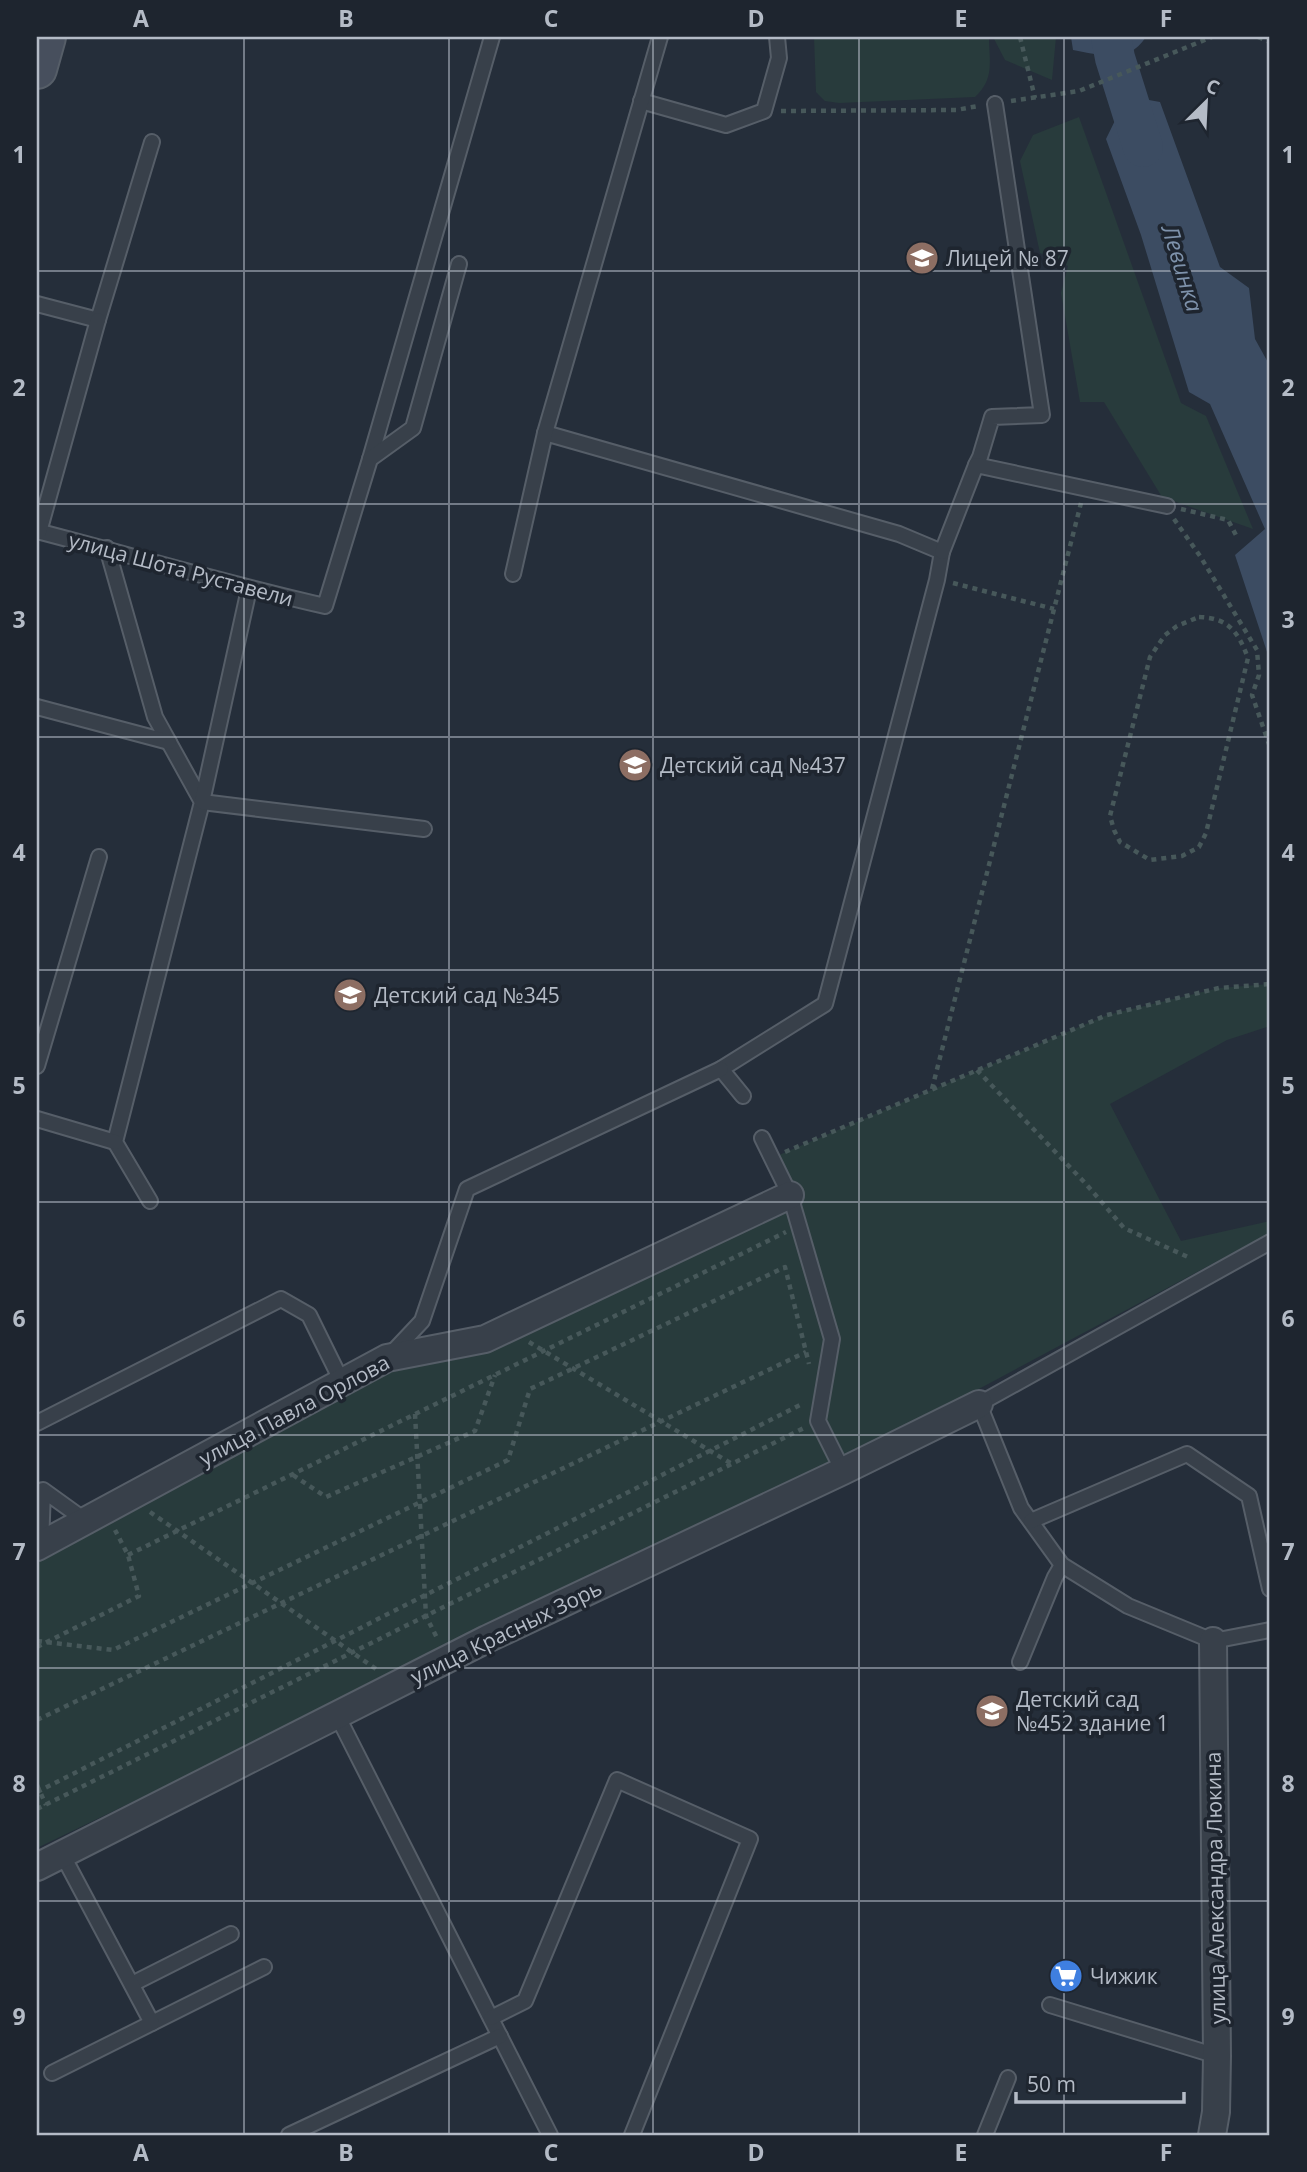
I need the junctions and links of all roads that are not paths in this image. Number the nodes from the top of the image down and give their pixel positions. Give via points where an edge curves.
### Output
1 (46, 37) edge
2 (492, 37) edge
3 (660, 37) edge
4 (778, 37) edge
5 (37, 69) edge
6 (641, 101) junction
7 (995, 104) road end
8 (152, 142) dead end
9 (459, 264) dead end
10 (37, 303) edge
11 (98, 320) junction
12 (545, 433) junction
13 (370, 459) junction
14 (976, 465) junction
15 (1167, 506) road end
16 (38, 532) edge
17 (107, 548) junction
18 (943, 552) junction
19 (513, 574) dead end
20 (249, 589) junction
21 (37, 707) edge
22 (169, 742) junction
23 (202, 802) junction
24 (424, 829) dead end
25 (99, 857) dead end
26 (37, 1066) edge
27 (721, 1069) junction
28 (743, 1096) dead end
29 (37, 1119) edge
30 (762, 1138) dead end
31 (115, 1142) junction
32 (790, 1195) junction
33 (150, 1201) dead end
34 (1270, 1242) edge
35 (387, 1358) junction
36 (342, 1382) junction
37 (979, 1404) junction
38 (37, 1423) edge
39 (843, 1471) junction
40 (40, 1488) edge
41 (86, 1521) junction
42 (1031, 1521) junction
43 (39, 1546) edge
44 (1062, 1565) junction
45 (1270, 1589) edge
46 (1270, 1630) edge
47 (1213, 1641) junction
48 (1020, 1662) dead end
49 (337, 1715) junction
50 (62, 1854) junction
51 (37, 1867) edge
52 (231, 1934) dead end
53 (264, 1967) dead end
54 (132, 1984) junction
55 (1050, 2005) dead end
56 (491, 2018) junction
57 (152, 2023) junction
58 (500, 2036) junction
59 (1217, 2056) junction
60 (52, 2073) dead end
61 (1007, 2078) dead end
62 (289, 2135) edge
63 (550, 2135) edge
64 (632, 2135) edge
65 (985, 2135) edge
66 (1212, 2135) edge

1 - 5 street
2 - 13 lane
3 - 6 lane
4 - 6 lane via 779,58 764,111 726,125
6 - 12 lane
7 - 14 lane via 1042,415 992,417
8 - 11 lane
9 - 13 lane via 413,428
10 - 11 lane
11 - 16 lane
12 - 18 lane via 899,534
12 - 19 lane
13 - 20 lane, улица Шота Руставели via 325,606
14 - 15 lane
14 - 18 lane
16 - 17 lane, улица Шота Руставели
17 - 20 lane, улица Шота Руставели
17 - 22 lane via 155,717
18 - 27 lane via 825,1004
20 - 23 lane
21 - 22 lane
22 - 23 lane
23 - 24 lane
23 - 31 lane
25 - 26 lane
27 - 28 lane
27 - 35 lane via 467,1189 422,1321
29 - 31 lane
30 - 32 lane
31 - 33 lane
32 - 35 street, улица Павла Орлова via 485,1339
32 - 39 lane via 832,1339 818,1421
34 - 37 lane
35 - 36 street, улица Павла Орлова
36 - 38 lane via 309,1315 281,1299
36 - 41 street, улица Павла Орлова
37 - 39 street, улица Красных Зорь
37 - 42 lane via 1021,1508
39 - 49 street, улица Красных Зорь
40 - 41 lane
40 - 43 lane
41 - 43 street, улица Павла Орлова
42 - 44 lane
42 - 45 lane via 1187,1454 1249,1496
44 - 47 lane via 1128,1606
44 - 48 lane
46 - 47 lane
47 - 59 street, улица Александра Люкина
49 - 50 street, улица Красных Зорь
49 - 56 lane
50 - 51 street, улица Красных Зорь
50 - 54 lane
52 - 54 lane
53 - 57 lane
54 - 57 lane
55 - 59 lane
56 - 58 lane
56 - 64 lane via 525,2001 617,1780 750,1839
57 - 60 lane
58 - 62 lane
58 - 63 lane
59 - 66 street, улица Александра Люкина
61 - 65 lane

